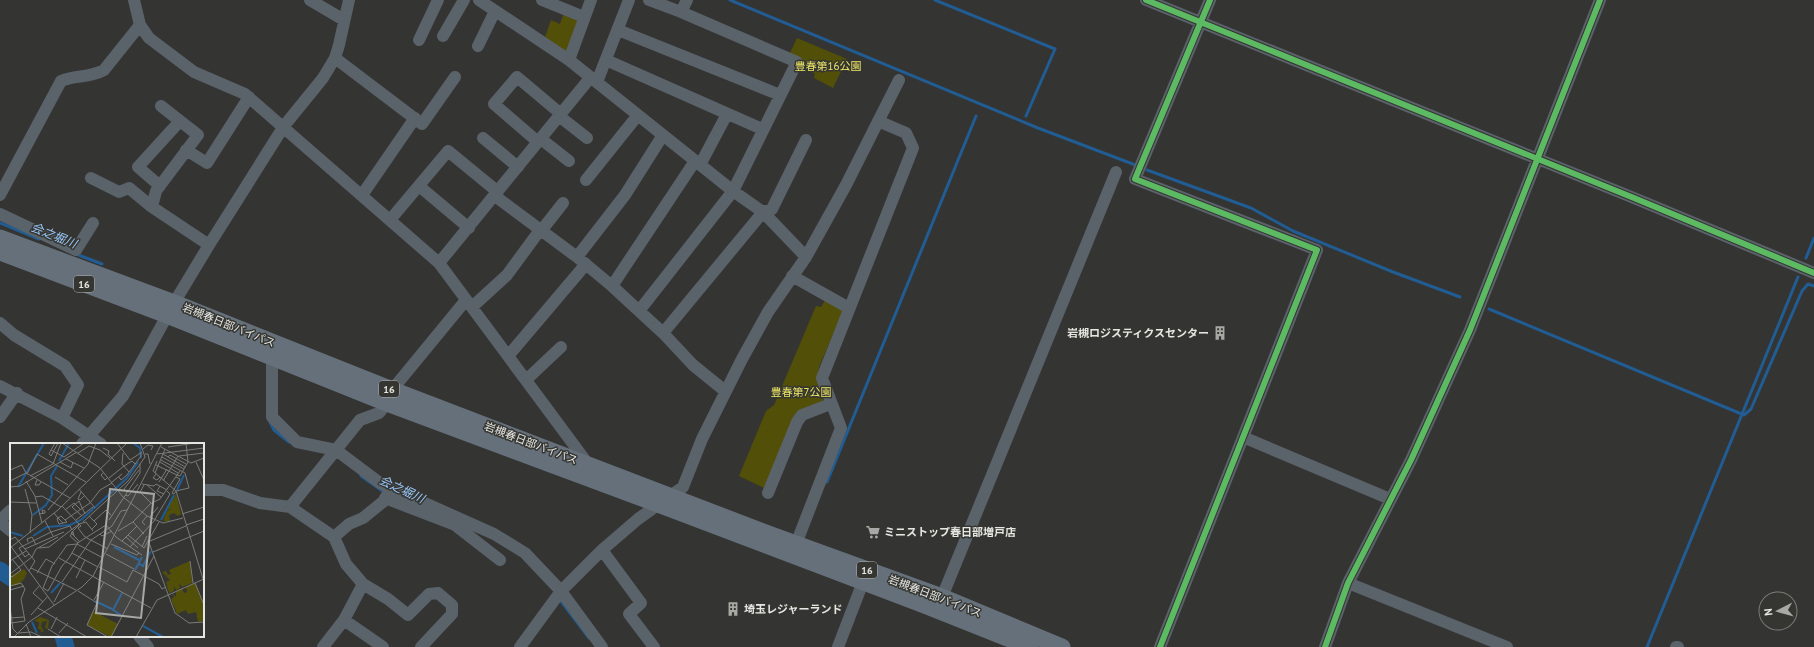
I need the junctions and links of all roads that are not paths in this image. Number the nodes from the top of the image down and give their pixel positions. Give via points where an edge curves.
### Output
1 (134, 0) edge
2 (310, 0) edge
3 (349, 0) edge
4 (438, 0) edge
5 (464, 0) edge
6 (479, 0) edge
7 (542, 0) edge
8 (591, 0) edge
9 (629, 0) edge
10 (649, 0) edge
11 (687, 0) edge
12 (1146, 0) edge
13 (1210, 0) edge
14 (1600, 0) edge
15 (495, 11) junction
16 (681, 12) junction
17 (584, 17) junction
18 (344, 20) junction
19 (1201, 23) junction
20 (140, 25) junction
21 (618, 30) junction
22 (443, 36) dead end
23 (419, 40) dead end
24 (478, 46) dead end
25 (335, 58) junction
26 (569, 60) junction
27 (606, 60) junction
28 (455, 77) dead end
29 (593, 80) junction
30 (899, 80) dead end
31 (780, 95) junction
32 (249, 97) junction
33 (161, 106) dead end
34 (727, 114) junction
35 (560, 115) junction
36 (638, 115) junction
37 (415, 118) junction
38 (180, 120) junction
39 (878, 122) junction
40 (284, 126) junction
41 (762, 129) junction
42 (663, 136) junction
43 (483, 138) dead end
44 (587, 138) dead end
45 (806, 140) dead end
46 (540, 141) junction
47 (186, 150) junction
48 (1538, 160) junction
49 (569, 161) dead end
50 (697, 163) junction
51 (518, 168) junction
52 (1116, 172) dead end
53 (91, 178) dead end
54 (586, 180) dead end
55 (160, 186) junction
56 (419, 186) junction
57 (733, 191) junction
58 (497, 194) junction
59 (0, 195) edge
60 (362, 195) junction
61 (563, 203) dead end
62 (152, 207) junction
63 (763, 212) junction
64 (0, 214) edge
65 (390, 220) junction
66 (93, 223) dead end
67 (469, 228) junction
68 (540, 230) junction
69 (0, 238) edge
70 (209, 245) junction
71 (0, 252) edge
72 (806, 257) junction
73 (581, 261) junction
74 (439, 263) junction
75 (1814, 273) edge
76 (792, 276) junction
77 (612, 286) junction
78 (469, 304) junction
79 (849, 308) junction
80 (171, 309) junction
81 (639, 310) junction
82 (0, 324) edge
83 (663, 333) junction
84 (561, 347) dead end
85 (272, 356) junction
86 (508, 356) junction
87 (526, 380) junction
88 (0, 386) edge
89 (725, 391) junction
90 (17, 393) junction
91 (389, 397) junction
92 (828, 405) dead end
93 (0, 417) edge
94 (62, 418) junction
95 (1243, 437) junction
96 (86, 440) edge
97 (97, 443) edge
98 (333, 454) junction
99 (588, 464) junction
100 (204, 490) edge
101 (388, 493) junction
102 (768, 493) dead end
103 (1390, 499) junction
104 (665, 500) junction
105 (290, 508) junction
106 (10, 511) edge
107 (0, 521) edge
108 (464, 525) junction
109 (10, 530) edge
110 (334, 537) junction
111 (796, 544) junction
112 (602, 550) junction
113 (500, 560) dead end
114 (863, 582) junction
115 (1348, 583) junction
116 (363, 584) junction
117 (561, 591) junction
118 (942, 597) junction
119 (344, 620) junction
120 (140, 637) edge
121 (1001, 642) edge
122 (148, 647) edge
123 (323, 647) edge
124 (383, 647) edge
125 (421, 647) edge
126 (520, 647) edge
127 (602, 647) edge
128 (654, 647) edge
129 (838, 647) edge
130 (1030, 647) edge
131 (1062, 647) edge
132 (1160, 647) edge
133 (1325, 647) edge
134 (1507, 647) edge

1 - 20 street
2 - 18 street
3 - 18 street
4 - 23 street
5 - 22 street
6 - 15 street
7 - 17 street
8 - 17 street
9 - 21 street
10 - 16 street
11 - 16 street
12 - 19 street
13 - 19 street
14 - 48 street
15 - 24 street
15 - 26 street
16 - 31 street via 797,62
17 - 26 street
18 - 25 street
19 - 48 street
19 - 95 street via 1135,179 1317,250
20 - 32 street via 149,38 194,72
20 - 59 street via 104,70 96,75 70,77 61,81
21 - 27 street
21 - 31 street
25 - 37 street
25 - 40 street via 323,78
26 - 29 street
27 - 29 street
27 - 34 street
28 - 37 street via 422,124
29 - 35 street
29 - 36 street
30 - 39 street
31 - 41 street
32 - 40 street
32 - 47 street via 207,162
33 - 38 street
34 - 41 street
34 - 50 street
35 - 44 street
35 - 46 street
35 - 46 street via 517,77 494,104
36 - 42 street
36 - 54 street
37 - 60 street
38 - 47 street via 198,135
38 - 55 street via 138,168
39 - 72 street
39 - 79 street via 906,133 913,148
40 - 60 street
40 - 70 street
41 - 57 street
42 - 50 street
42 - 73 street
43 - 51 street
45 - 63 street via 772,209
46 - 49 street
46 - 51 street
47 - 55 street
48 - 75 street
48 - 103 street via 1470,330 1411,460
50 - 57 street
50 - 77 street
51 - 58 street
52 - 118 street
53 - 62 street via 119,192 129,188
55 - 62 street
56 - 58 street via 448,151
56 - 65 street
56 - 67 street
57 - 63 street
57 - 81 street
58 - 67 street
58 - 68 street
60 - 65 street
61 - 68 street
62 - 70 street
63 - 72 street
63 - 83 street
64 - 66 street via 76,250
65 - 74 street
67 - 74 street
68 - 73 street
68 - 78 street via 507,275
69 - 80 highway, 岩槻春日部バイパス / 16
70 - 80 street
71 - 80 highway, 岩槻春日部バイパス / 16
72 - 76 street
73 - 77 street
73 - 86 street
74 - 78 street
76 - 79 street
76 - 89 street via 768,312
77 - 81 street
78 - 86 street
78 - 91 street
79 - 111 street via 822,378 841,428 806,508
80 - 85 highway, 岩槻春日部バイパス / 16
80 - 91 highway, 岩槻春日部バイパス / 16
80 - 96 street via 123,396
81 - 83 street
82 - 94 street via 65,366 78,385
83 - 89 street via 693,365
84 - 87 street
85 - 91 highway, 岩槻春日部バイパス / 16
85 - 98 street via 272,417 297,442
86 - 87 street
87 - 99 street
88 - 90 street
89 - 104 street via 682,487
90 - 93 street
90 - 94 street
91 - 98 street via 379,413 360,420
91 - 99 highway, 岩槻春日部バイパス / 16
91 - 104 highway, 岩槻春日部バイパス / 16
92 - 102 street via 802,414
94 - 96 street
95 - 103 street
95 - 132 street
96 - 97 street
98 - 101 street via 380,483
98 - 105 street
99 - 104 highway, 岩槻春日部バイパス / 16
100 - 105 street via 223,490 260,503
101 - 108 street via 455,525
101 - 110 street via 363,518 348,524
103 - 115 street
104 - 111 highway, 岩槻春日部バイパス / 16
104 - 112 street
104 - 114 highway, 岩槻春日部バイパス / 16
105 - 110 street
106 - 107 street
107 - 109 street
108 - 113 street
108 - 117 street via 494,534 525,553
110 - 116 street via 346,564
111 - 118 highway, 岩槻春日部バイパス / 16
112 - 117 street
112 - 128 street via 641,603 629,614
114 - 121 highway, 岩槻春日部バイパス / 16
114 - 129 street
115 - 133 street
115 - 134 street
116 - 119 street
116 - 125 street via 388,598 408,614 429,594 438,593 452,604 452,614
117 - 126 street
117 - 127 street
118 - 131 highway, 岩槻春日部バイパス / 16
119 - 123 street
119 - 124 street
120 - 122 street
121 - 130 highway, 岩槻春日部バイパス / 16

